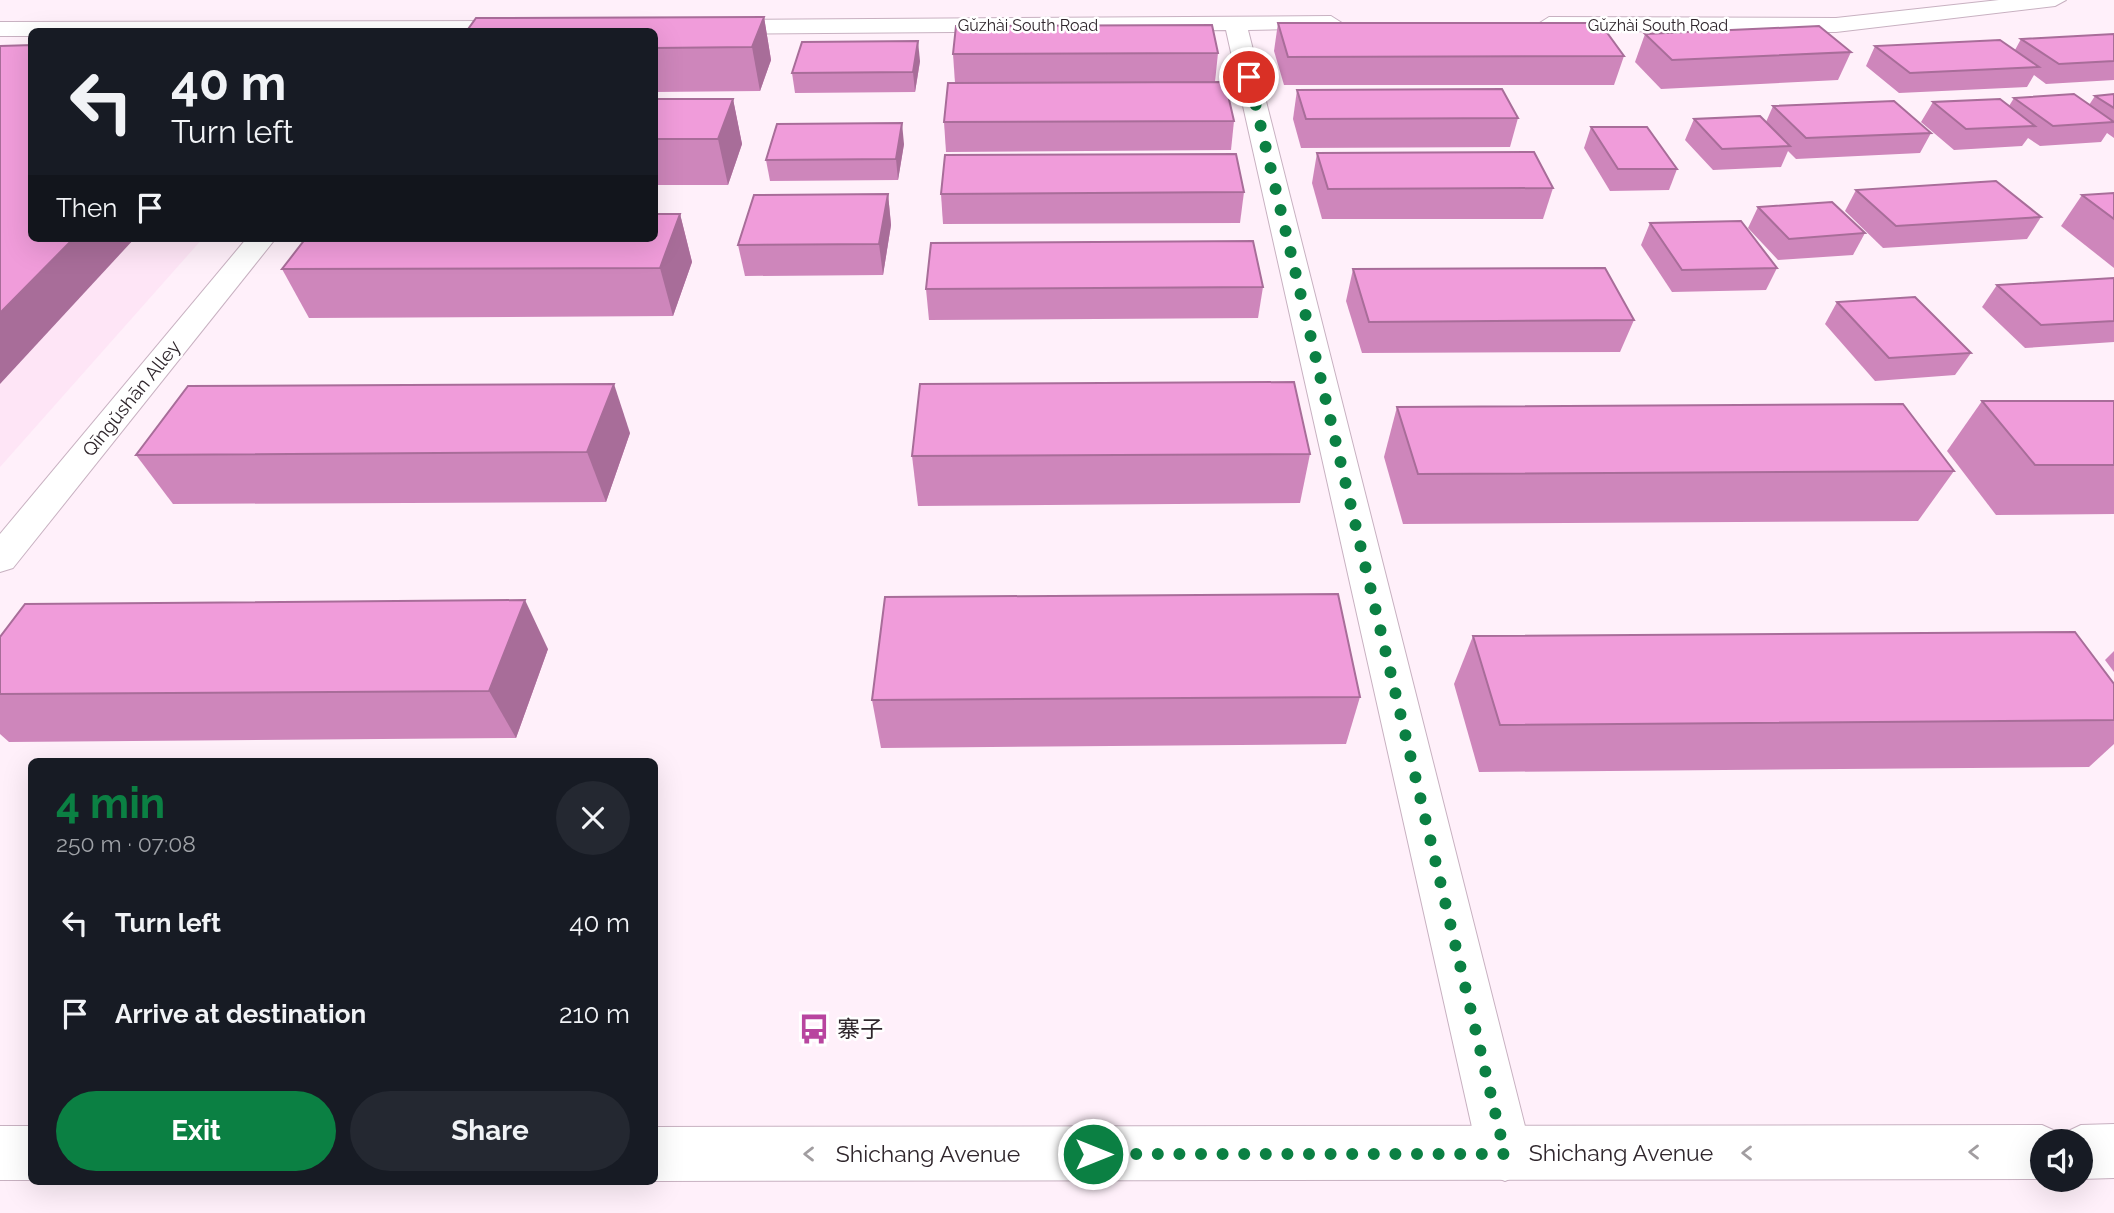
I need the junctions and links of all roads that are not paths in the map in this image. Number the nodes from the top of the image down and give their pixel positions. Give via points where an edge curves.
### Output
1 (1271, 0) edge
2 (1969, 0) edge
3 (2055, 0) edge
4 (2011, 4) junction
5 (449, 9) dead end
6 (1278, 23) junction
7 (1236, 24) junction
8 (1348, 24) edge
9 (1529, 24) edge
10 (696, 27) edge
11 (435, 28) edge
12 (0, 29) edge
13 (28, 29) edge
14 (259, 242) edge
15 (0, 559) edge
16 (2030, 1152) edge
17 (2093, 1152) edge
18 (2114, 1152) edge
19 (0, 1153) edge
20 (28, 1153) edge
21 (658, 1154) edge
22 (1505, 1154) junction

1 - 6 street
2 - 4 street
3 - 4 street, Gǔzhài South Road
4 - 9 street, Gǔzhài South Road via 1836,25
5 - 11 street
6 - 7 street, Gǔzhài South Road
6 - 8 street, Gǔzhài South Road
7 - 10 street, Gǔzhài South Road
7 - 22 street
12 - 13 street
14 - 15 street, Qīngǔshān Alley
16 -> 22 street, Shichang Avenue
17 - 18 street
19 - 20 street
22 -> 21 street, Shichang Avenue

